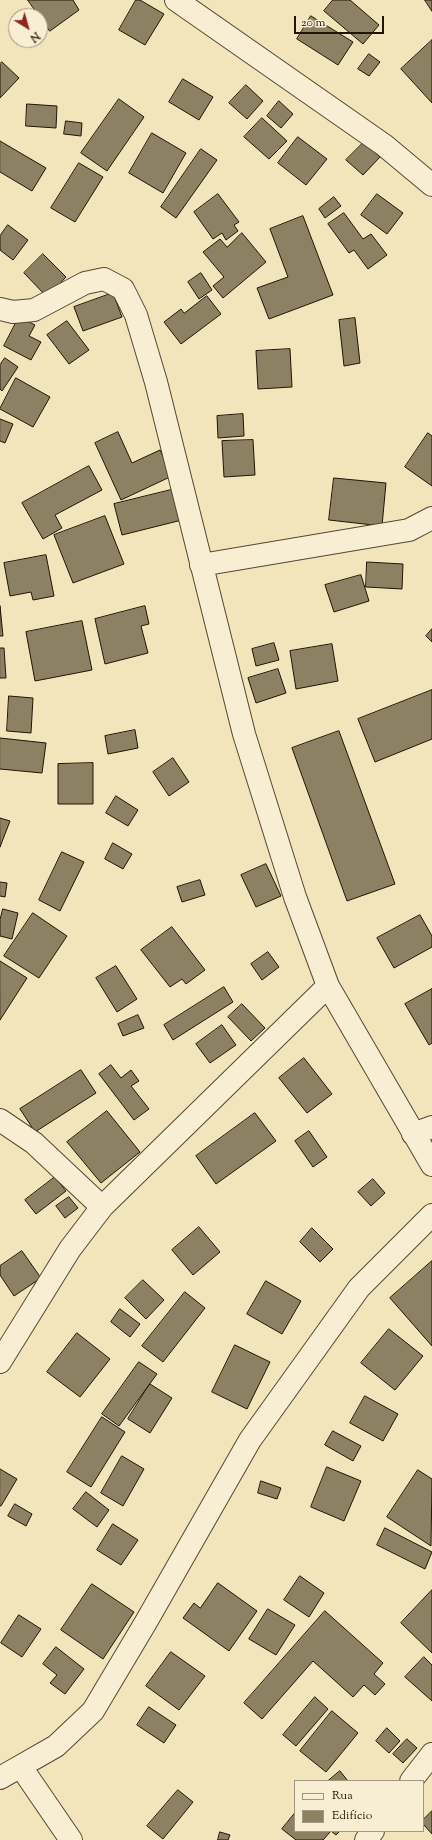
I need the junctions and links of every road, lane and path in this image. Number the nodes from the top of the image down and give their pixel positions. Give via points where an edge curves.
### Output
1 (176, 0) edge
2 (432, 185) edge
3 (0, 309) edge
4 (432, 518) edge
5 (201, 565) junction
6 (328, 986) junction
7 (0, 1120) edge
8 (423, 1131) edge
9 (432, 1165) edge
10 (102, 1207) junction
11 (432, 1215) edge
12 (0, 1362) edge
13 (432, 1754) edge
14 (21, 1767) junction
15 (0, 1778) edge
16 (412, 1780) edge
17 (372, 1832) edge
18 (71, 1840) edge
19 (366, 1840) edge

1 - 2 street via 384,145
3 - 5 street via 13,312 34,310 85,284 104,279 123,289 136,315 154,374
4 - 5 street via 409,530
5 - 6 street via 244,734 295,897
6 - 8 street
6 - 10 street
7 - 10 street via 34,1143
8 - 9 street
10 - 12 street via 70,1249
11 - 14 street via 359,1288 250,1440 93,1711 56,1746
13 - 16 street
14 - 15 street
14 - 18 street
17 - 19 street

